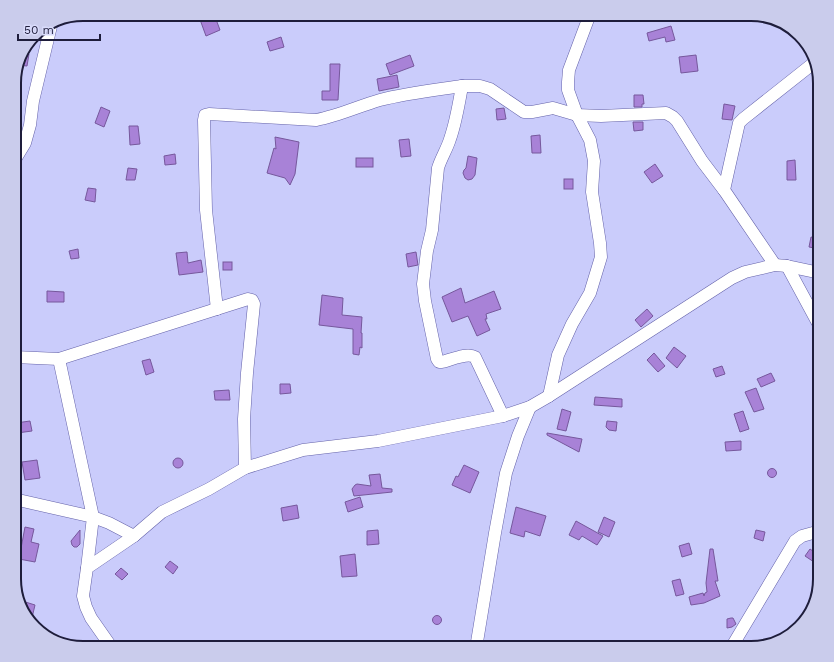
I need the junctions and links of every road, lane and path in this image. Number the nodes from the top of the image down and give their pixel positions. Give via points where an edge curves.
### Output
1 (587, 21) edge
2 (50, 30) edge
3 (810, 66) edge
4 (462, 86) junction
5 (577, 115) junction
6 (21, 150) edge
7 (724, 190) junction
8 (781, 265) junction
9 (813, 272) edge
10 (217, 309) junction
11 (813, 315) edge
12 (21, 357) edge
13 (58, 359) junction
14 (549, 396) junction
15 (530, 407) junction
16 (503, 416) junction
17 (246, 468) junction
18 (21, 501) edge
19 (94, 517) junction
20 (813, 533) edge
21 (134, 536) junction
22 (87, 568) junction
23 (107, 641) edge
24 (477, 641) edge
25 (735, 641) edge

1 - 5 street via 569,76 568,90
2 - 6 street via 33,101 30,125
3 - 7 street via 740,123
4 - 5 street via 490,89 524,112 552,108
4 - 10 street via 378,100 329,118 316,120 205,115 206,210
4 - 16 street via 451,137 438,168 432,230 423,284 425,301 439,362 467,355 475,357
5 - 7 street via 666,113 672,116
5 - 14 street via 590,140 594,161 592,192 600,257 590,293 558,355
7 - 8 street
8 - 9 street
8 - 11 street
8 - 14 street via 746,272 732,278
10 - 13 street
10 - 17 street via 248,299 254,304 244,419
12 - 13 street
13 - 19 street
14 - 15 street
15 - 16 street
15 - 24 street via 506,473
16 - 17 street via 378,441 303,450
17 - 21 street via 162,512
18 - 19 street
19 - 21 street
19 - 22 street
20 - 25 street via 795,541
21 - 22 street
22 - 23 street via 83,596 86,607

